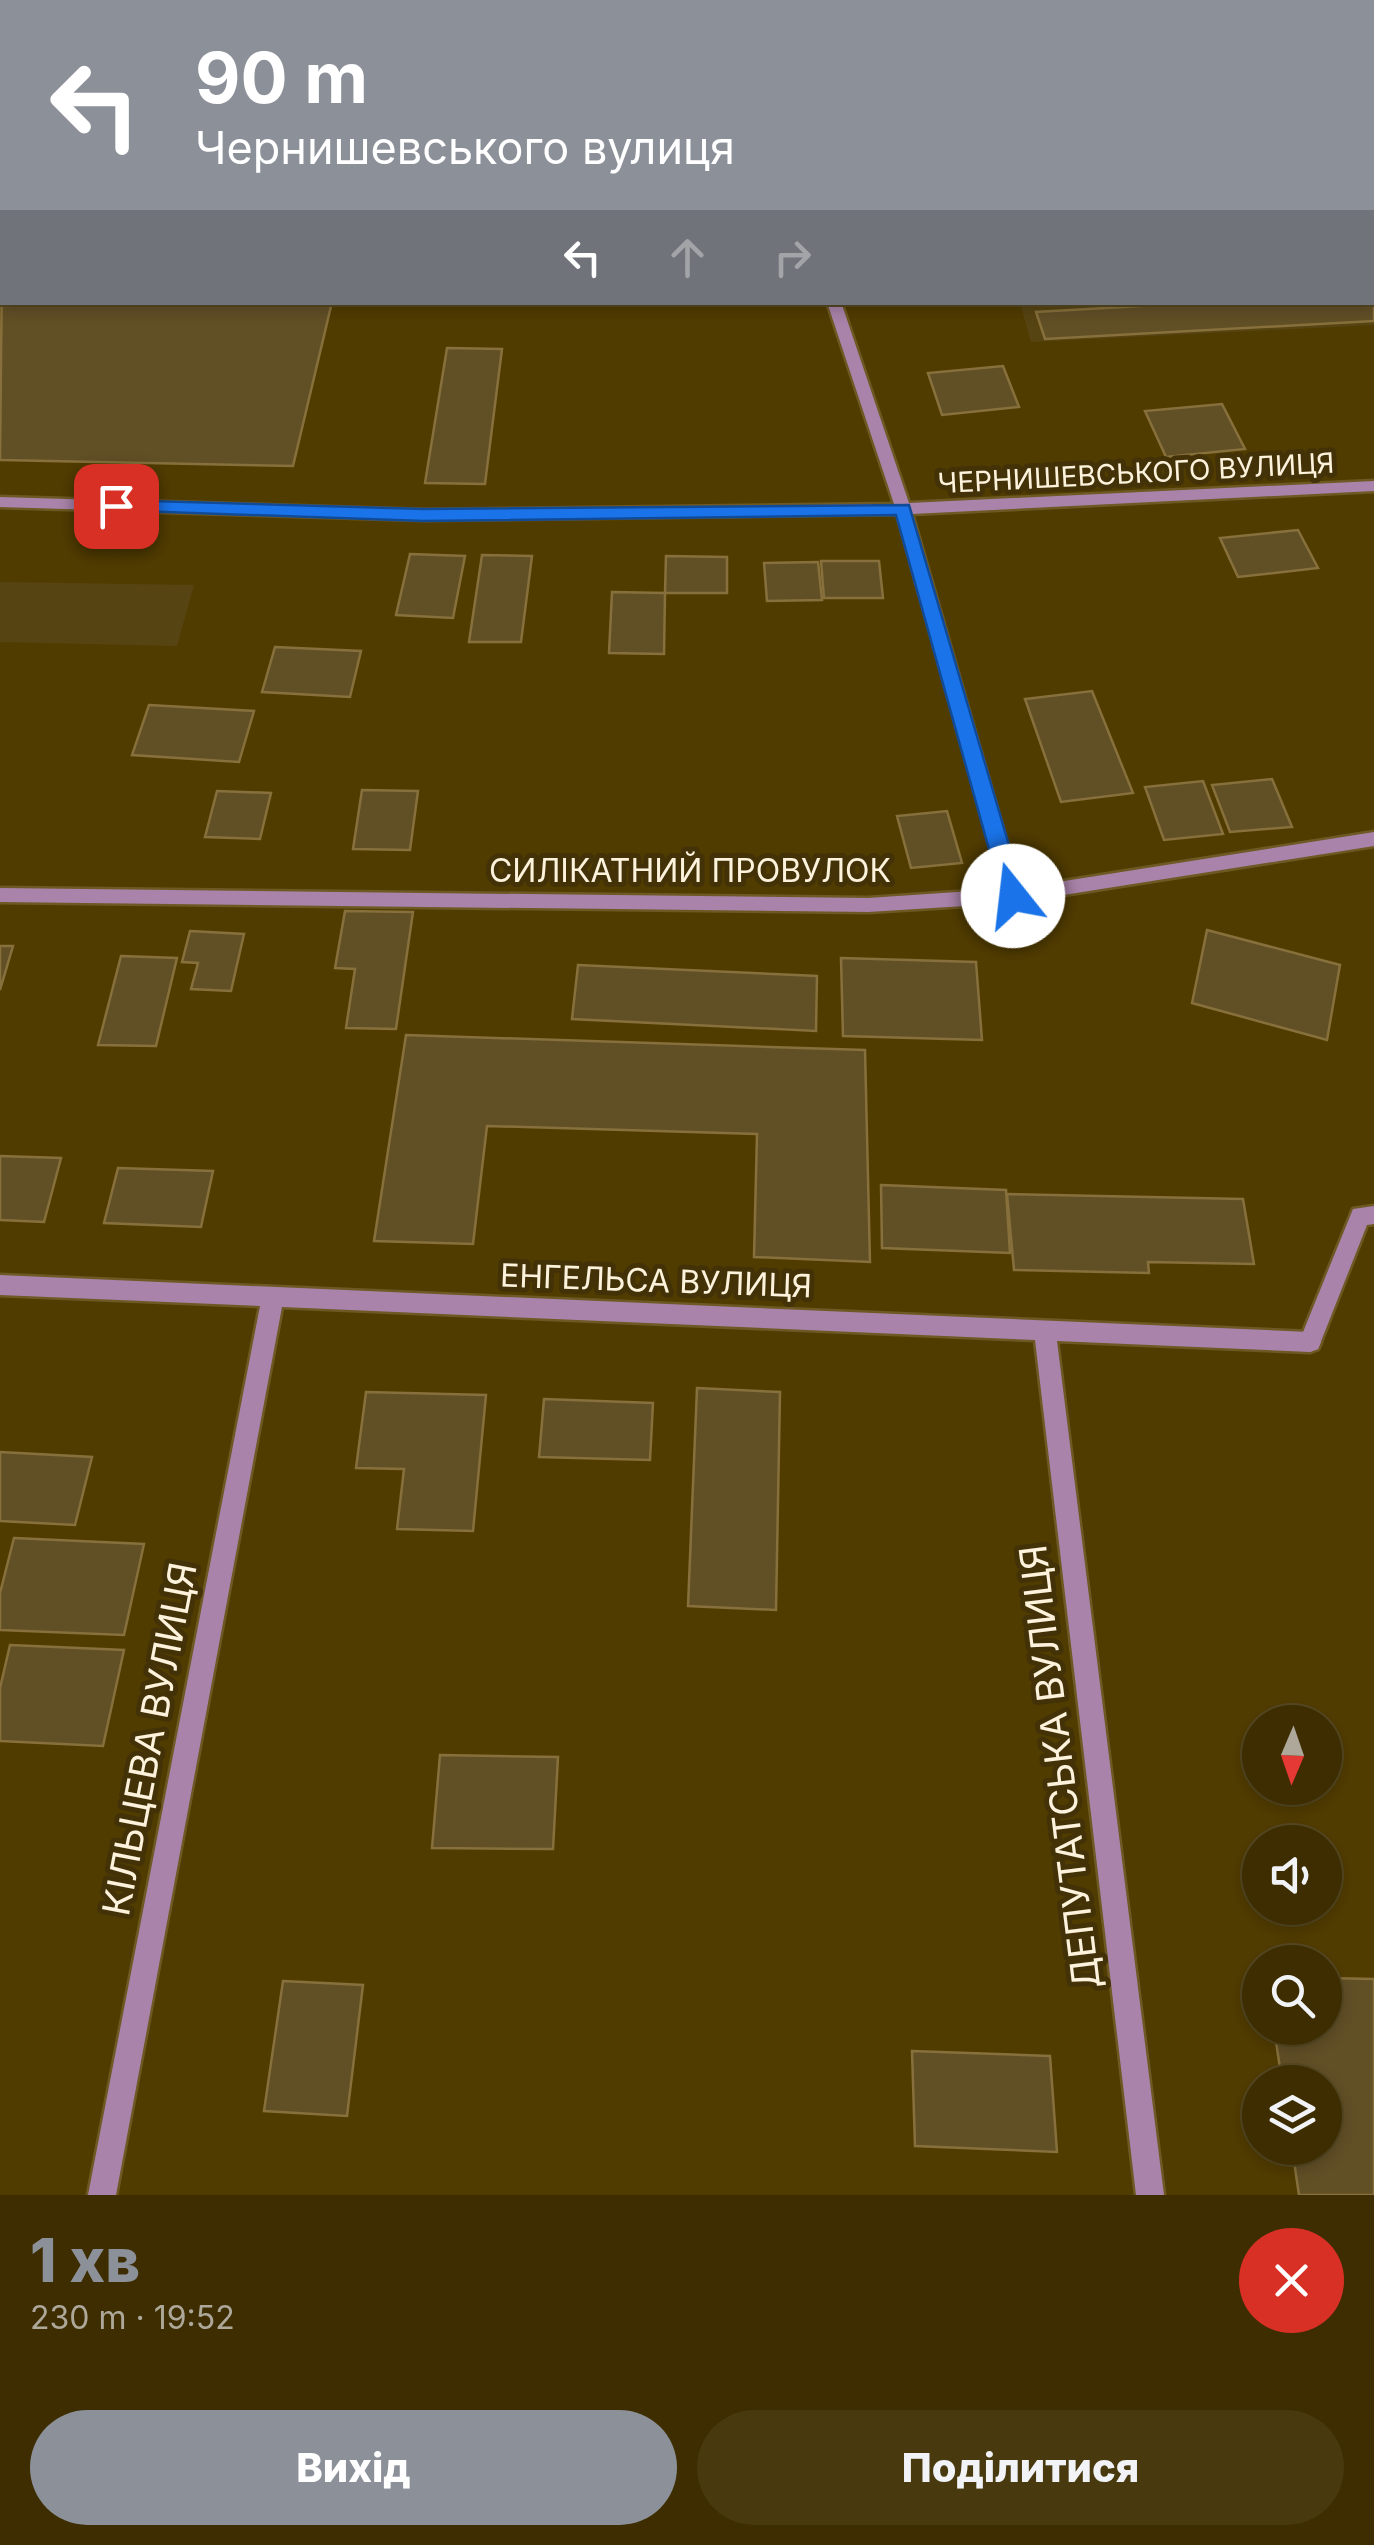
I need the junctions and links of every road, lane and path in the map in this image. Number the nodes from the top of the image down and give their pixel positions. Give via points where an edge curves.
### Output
1 (835, 305) edge
2 (1374, 486) edge
3 (0, 502) edge
4 (903, 509) junction
5 (1374, 839) edge
6 (0, 895) edge
7 (1013, 896) junction
8 (1374, 1216) edge
9 (0, 1285) edge
10 (272, 1297) junction
11 (1045, 1330) junction
12 (102, 2195) edge
13 (1150, 2195) edge

1 - 4 street
2 - 4 street, ЧЕРНИШЕВСЬКОГО ВУЛИЦЯ
3 - 4 street, ЧЕРНИШЕВСЬКОГО ВУЛИЦЯ via 424,515
4 - 7 street
5 - 7 street, СИЛІКАТНИЙ ПРОВУЛОК
6 - 7 street, СИЛІКАТНИЙ ПРОВУЛОК via 868,905
8 - 11 street, ЕНГЕЛЬСА ВУЛИЦЯ via 1360,1216 1310,1342
9 - 10 street, ЕНГЕЛЬСА ВУЛИЦЯ
10 - 11 street, ЕНГЕЛЬСА ВУЛИЦЯ
10 - 12 street, КІЛЬЦЕВА ВУЛИЦЯ
11 - 13 street, ДЕПУТАТСЬКА ВУЛИЦЯ

